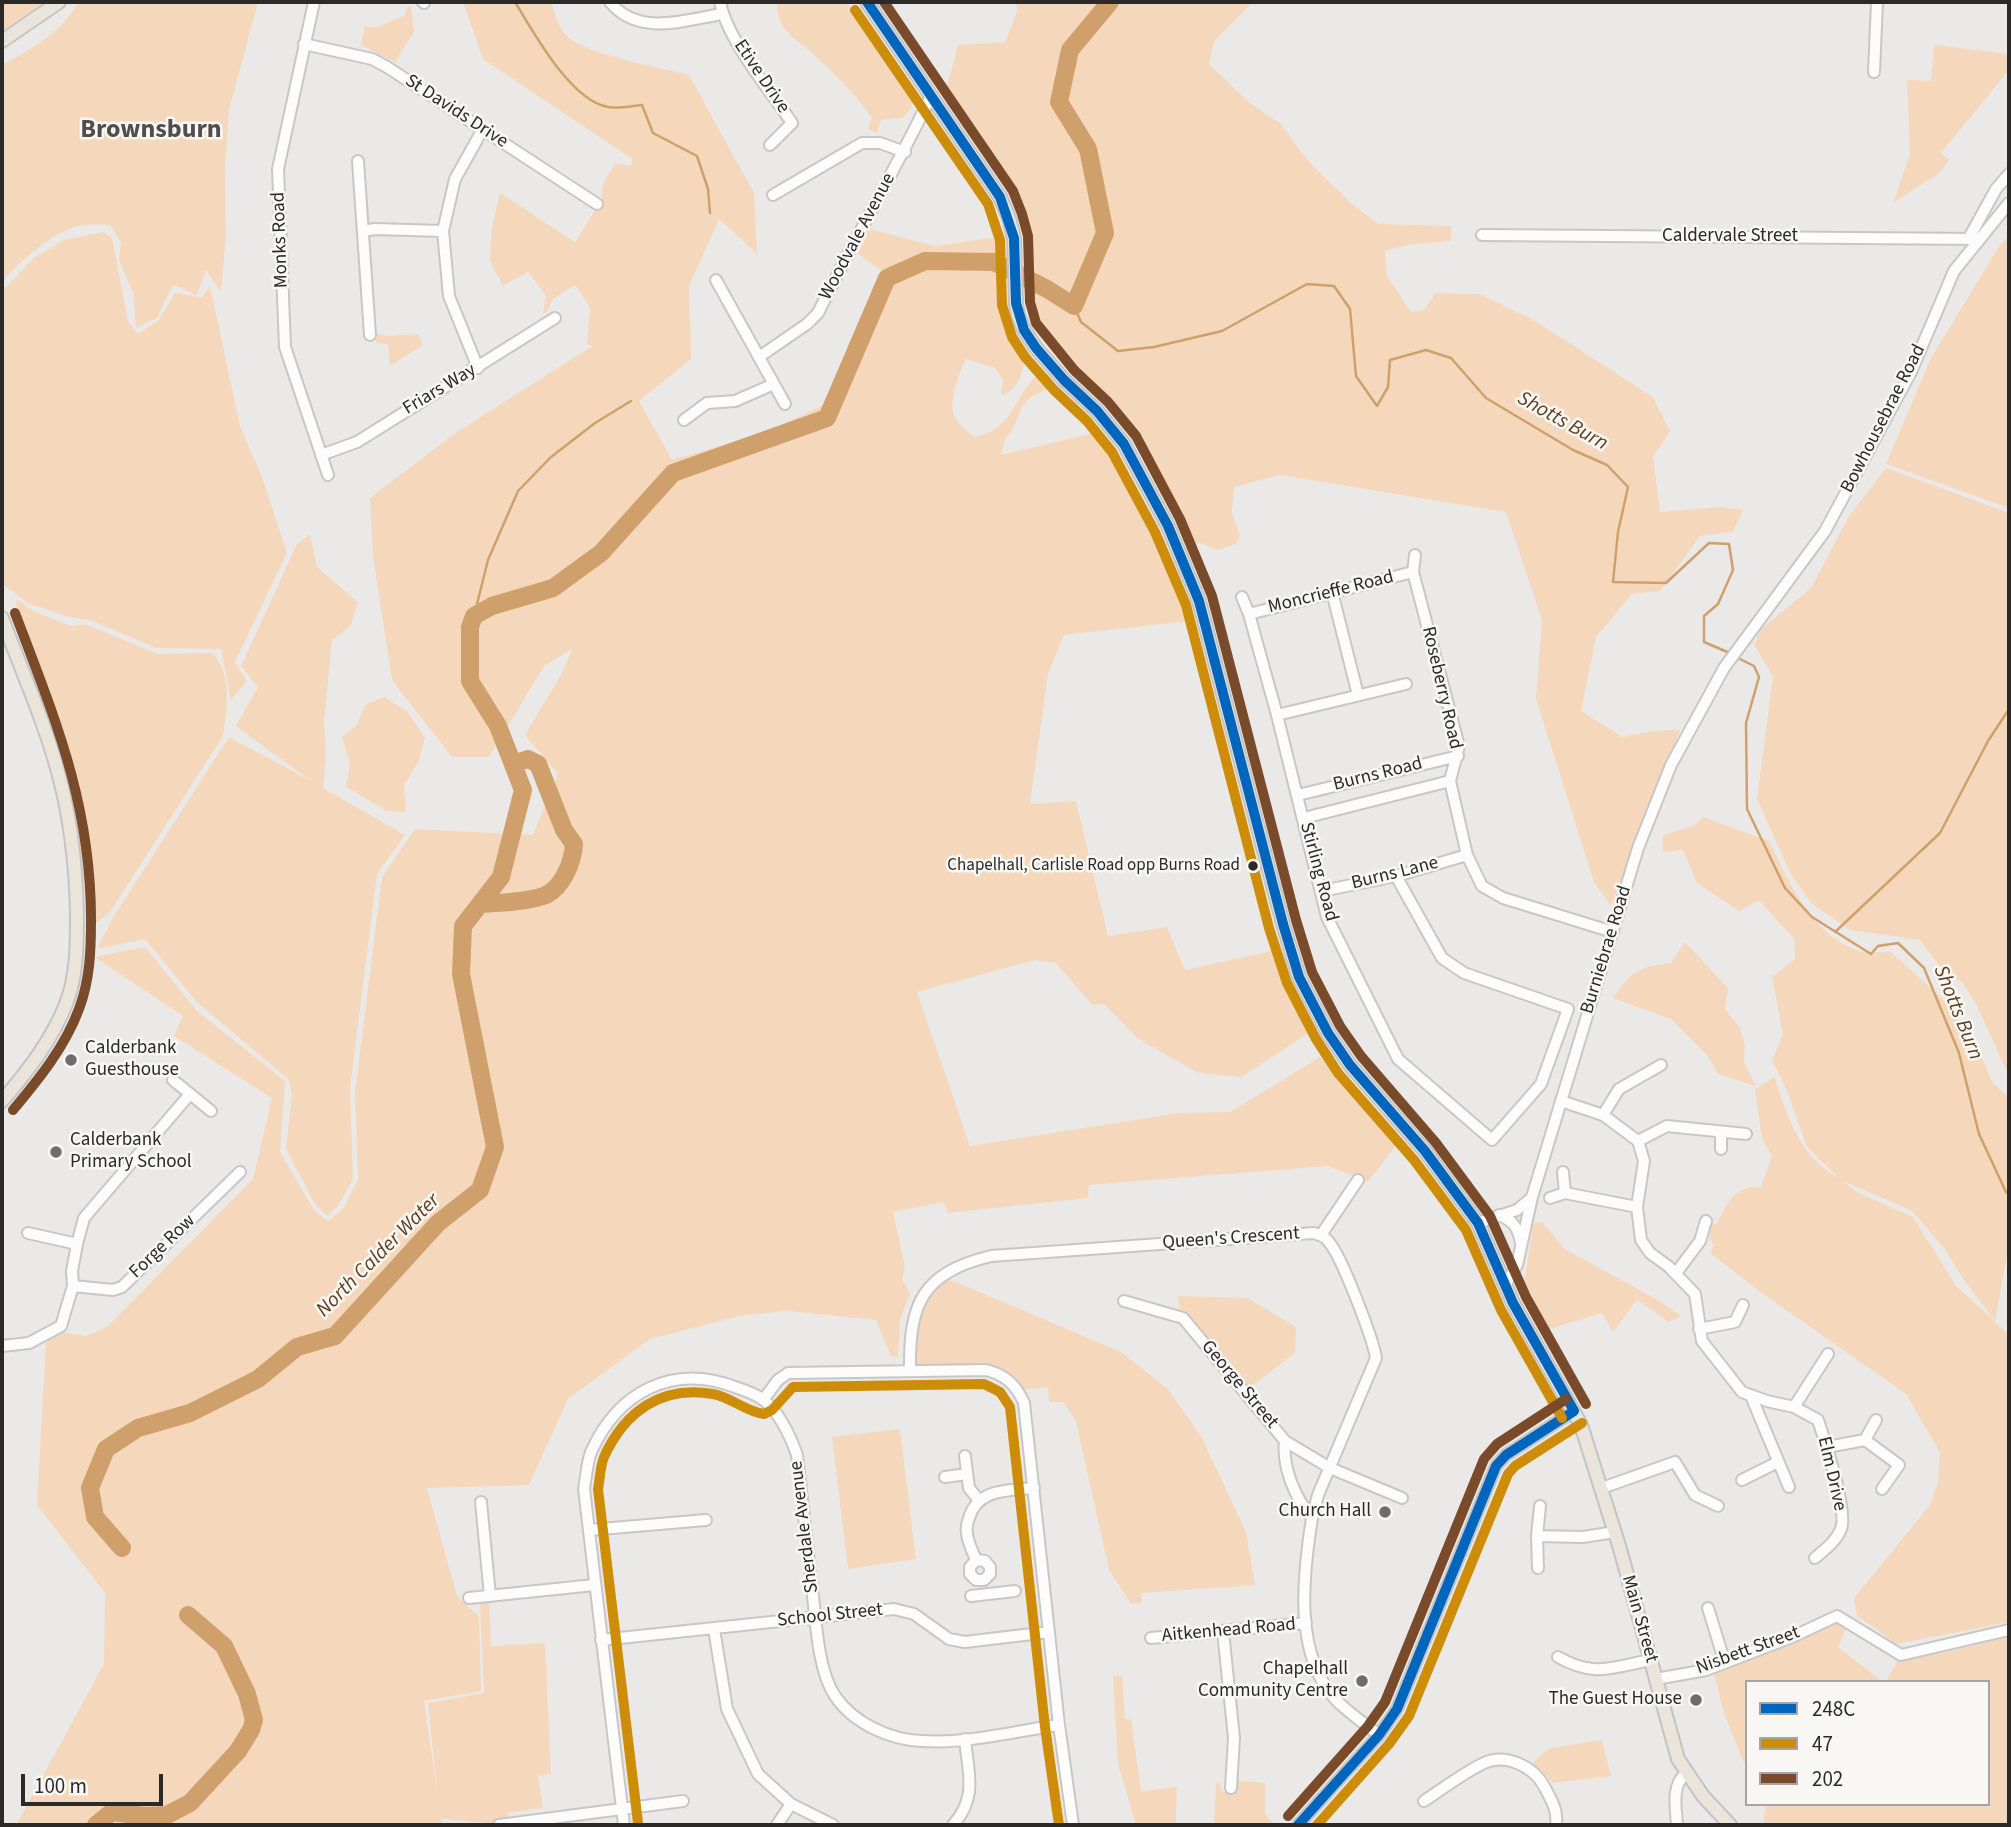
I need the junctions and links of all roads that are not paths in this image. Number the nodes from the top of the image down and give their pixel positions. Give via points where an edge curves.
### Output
1 (59, 2) edge
2 (314, 2) edge
3 (610, 2) edge
4 (720, 2) edge
5 (867, 2) edge
6 (1877, 2) edge
7 (722, 14) junction
8 (2, 41) edge
9 (304, 44) junction
10 (1874, 72) dead end
11 (931, 96) junction
12 (483, 129) junction
13 (770, 145) dead end
14 (905, 152) junction
15 (358, 161) dead end
16 (2009, 174) edge
17 (773, 195) dead end
18 (2009, 203) edge
19 (597, 204) dead end
20 (362, 231) junction
21 (443, 231) junction
22 (1482, 235) dead end
23 (1974, 238) junction
24 (716, 280) dead end
25 (555, 318) dead end
26 (370, 335) dead end
27 (759, 357) junction
28 (478, 368) junction
29 (774, 384) junction
30 (785, 404) dead end
31 (684, 420) dead end
32 (321, 455) junction
33 (328, 475) dead end
34 (1415, 555) dead end
35 (1413, 572) junction
36 (1332, 592) junction
37 (1242, 597) dead end
38 (1250, 614) junction
39 (2, 618) edge
40 (1749, 631) joint
41 (1406, 684) dead end
42 (1359, 695) junction
43 (1277, 715) junction
44 (1458, 756) junction
45 (1450, 781) junction
46 (1298, 795) junction
47 (1304, 818) junction
48 (1467, 855) junction
49 (1396, 876) junction
50 (1322, 891) junction
51 (1613, 932) junction
52 (1661, 1065) dead end
53 (173, 1080) dead end
54 (190, 1094) junction
55 (2, 1101) edge
56 (1561, 1101) junction
57 (211, 1111) dead end
58 (1603, 1115) junction
59 (1721, 1132) junction
60 (1746, 1134) dead end
61 (1638, 1141) junction
62 (1721, 1149) dead end
63 (240, 1172) dead end
64 (1563, 1172) dead end
65 (1358, 1180) dead end
66 (1565, 1193) junction
67 (1532, 1197) junction
68 (1550, 1198) dead end
69 (1637, 1207) junction
70 (1499, 1215) junction
71 (1706, 1221) dead end
72 (1478, 1223) junction
73 (28, 1233) dead end
74 (1321, 1235) junction
75 (1700, 1241) junction
76 (76, 1244) junction
77 (1522, 1245) junction
78 (1711, 1245) dead end
79 (1676, 1273) junction
80 (1506, 1284) junction
81 (73, 1286) junction
82 (1124, 1301) dead end
83 (1743, 1305) dead end
84 (1699, 1328) junction
85 (2, 1346) edge
86 (1828, 1354) dead end
87 (910, 1371) junction
88 (1751, 1395) junction
89 (763, 1399) junction
90 (1794, 1407) junction
91 (1574, 1411) junction
92 (1876, 1419) dead end
93 (1865, 1440) junction
94 (1285, 1441) junction
95 (1826, 1447) junction
96 (965, 1456) dead end
97 (1778, 1462) junction
98 (1330, 1468) junction
99 (967, 1475) junction
100 (945, 1477) dead end
101 (1742, 1480) dead end
102 (1789, 1487) dead end
103 (1034, 1488) junction
104 (1602, 1488) junction
105 (1882, 1489) dead end
106 (1402, 1498) dead end
107 (978, 1499) junction
108 (481, 1502) dead end
109 (1540, 1506) dead end
110 (1718, 1506) dead end
111 (1312, 1518) junction
112 (706, 1520) dead end
113 (589, 1530) junction
114 (1615, 1532) junction
115 (1537, 1536) junction
116 (1815, 1558) dead end
117 (1538, 1568) dead end
118 (594, 1585) junction
119 (1015, 1591) dead end
120 (490, 1596) junction
121 (468, 1598) dead end
122 (1708, 1608) dead end
123 (816, 1618) junction
124 (1306, 1623) junction
125 (714, 1629) junction
126 (2009, 1630) edge
127 (1223, 1631) junction
128 (1049, 1632) junction
129 (1151, 1638) dead end
130 (601, 1640) junction
131 (1558, 1657) dead end
132 (1651, 1660) junction
133 (1725, 1662) junction
134 (1656, 1679) junction
135 (1059, 1725) junction
136 (1379, 1735) junction
137 (965, 1739) junction
138 (1686, 1774) junction
139 (1231, 1788) dead end
140 (683, 1801) dead end
141 (1424, 1801) dead end
142 (791, 1804) junction
143 (622, 1808) junction
144 (519, 1824) edge
145 (499, 1825) edge
146 (624, 1825) edge
147 (777, 1825) edge
148 (833, 1825) edge
149 (953, 1825) edge
150 (1073, 1825) edge
151 (1298, 1825) edge
152 (1556, 1825) edge
153 (1677, 1825) edge
154 (1730, 1825) edge

1 - 8 main road
2 - 9 street, Monks Road
3 - 7 street via 639,23
4 - 7 street, Etive Drive
5 - 11 main road, Main Street
6 - 10 street
7 - 13 street, Etive Drive via 792,123
9 - 12 street, St Davids Drive via 372,59
9 - 32 street, Monks Road via 278,169 284,333
11 - 14 street, Woodvale Avenue
11 - 72 main road, Main Street via 1000,197 1009,218 1017,315 1024,330 1124,444 1168,526 1199,601 1298,978 1350,1065 1426,1151
12 - 19 street, St Davids Drive
12 - 21 street via 455,179
14 - 17 street via 880,143 862,143
14 - 27 street, Woodvale Avenue via 818,313
15 - 20 street
16 - 23 street via 1996,189
18 - 23 street, Bowhousebrae Road
20 - 21 street
20 - 26 street
21 - 28 street via 449,296
22 - 23 street, Caldervale Street
23 - 40 street, Bowhousebrae Road via 1954,271 1910,372 1825,531
24 - 27 street
25 - 28 street, Friars Way
27 - 29 street
28 - 32 street, Friars Way via 357,442
29 - 30 street
29 - 31 street via 735,401 707,403
32 - 33 street, Monks Road
34 - 35 street, Roseberry Road
35 - 36 street, Moncrieffe Road
35 - 44 street, Roseberry Road
36 - 38 street, Moncrieffe Road
36 - 42 street
37 - 38 street, Stirling Road
38 - 43 street, Stirling Road
39 - 55 main road via 59,773 76,869 77,925 73,975 58,1023
40 - 51 street, Burniebrae Road via 1683,740 1659,792
41 - 42 street
42 - 43 street
43 - 46 street, Stirling Road
44 - 45 street, Roseberry Road
44 - 46 street, Burns Road
45 - 47 street, Burns Road
45 - 48 street
46 - 47 street, Stirling Road
47 - 50 street, Stirling Road
48 - 49 street, Burns Lane
48 - 51 street via 1482,886 1503,898
49 - 50 street, Burns Lane
49 - 50 street, Stirling Road via 1442,958 1464,973 1568,1009 1541,1084 1492,1140 1398,1059 1327,916
51 - 56 street, Burniebrae Road
52 - 58 street via 1619,1089
53 - 54 street
54 - 57 street
54 - 76 street via 84,1219
56 - 58 street
56 - 67 street, Burniebrae Road
58 - 61 street
59 - 60 street
59 - 61 street via 1667,1126
59 - 62 street
61 - 69 street, Elm Drive via 1644,1161
63 - 81 street, Forge Row via 122,1287
64 - 66 street
65 - 74 street
66 - 68 street
66 - 69 street
67 - 70 street via 1517,1210
67 - 77 street, Burniebrae Road
69 - 79 street, Elm Drive via 1641,1240
70 - 72 street
70 - 77 street via 1516,1226
71 - 75 street
72 - 80 main road, Main Street
73 - 76 street
74 - 87 street, Queen's Crescent via 971,1261 938,1279 921,1297 915,1310
74 - 98 street, Queen's Crescent via 1351,1285 1376,1358
75 - 78 street
75 - 79 street
76 - 81 street
77 - 80 street, Burniebrae Road
79 - 84 street, Elm Drive via 1695,1294
80 - 91 main road, Main Street
81 - 85 street via 61,1326 29,1343
82 - 94 street, George Street via 1183,1318
83 - 84 street via 1735,1322
84 - 88 street, Elm Drive via 1702,1341 1742,1392
86 - 90 street
87 - 89 street via 789,1373
87 - 103 street via 986,1370 1014,1384 1024,1403
88 - 90 street, Elm Drive
88 - 97 street
89 - 113 street via 720,1381 694,1378 659,1382 634,1395 607,1425 590,1454 584,1489
89 - 123 street, Sherdale Avenue via 789,1435 797,1455
90 - 95 street, Elm Drive via 1818,1420
91 - 104 main road, Main Street
91 - 136 street via 1496,1466 1397,1709
92 - 93 street
93 - 95 street
93 - 105 street via 1899,1465
94 - 98 street
94 - 111 street, George Street via 1284,1456 1292,1482
95 - 116 street, Elm Drive via 1836,1477 1842,1527
96 - 99 street
97 - 101 street
97 - 102 street
98 - 106 street
98 - 111 street, Queen's Crescent
99 - 100 street
99 - 107 street via 969,1488
103 - 107 street
103 - 128 street
104 - 110 street via 1675,1462 1695,1495
104 - 114 main road, Main Street
107 - 119 street via 967,1535 976,1560 985,1561 991,1570 977,1595
108 - 120 street
109 - 115 street
111 - 124 street
112 - 113 street
113 - 118 street
114 - 115 street
114 - 132 main road, Main Street
115 - 117 street
118 - 120 street
118 - 130 street
120 - 121 street
122 - 133 street
123 - 125 street, School Street
123 - 128 street, School Street via 894,1609 914,1614 949,1639 965,1642
123 - 137 street, Sherdale Avenue via 824,1672 835,1696 860,1720 887,1735 922,1741
124 - 127 street, Aitkenhead Road
124 - 136 street via 1314,1660 1327,1687
125 - 130 street, School Street
125 - 142 street via 727,1709 758,1774
126 - 133 street, Nisbett Street via 1901,1655 1837,1616
127 - 129 street, Aitkenhead Road
127 - 139 street via 1234,1738
128 - 135 street
130 - 143 street
131 - 132 street via 1593,1671
132 - 134 main road, Main Street
133 - 134 street, Nisbett Street
134 - 138 main road, Main Street via 1671,1740
135 - 137 street, Sherdale Avenue
135 - 150 street
136 - 151 street
137 - 149 street via 970,1795
138 - 153 street via 1676,1791
138 - 154 main road, Main Street
140 - 143 street
141 - 152 street via 1486,1762 1505,1760 1524,1765 1539,1776 1558,1812
142 - 147 street
142 - 148 street
143 - 144 street
143 - 146 street
144 - 145 street

